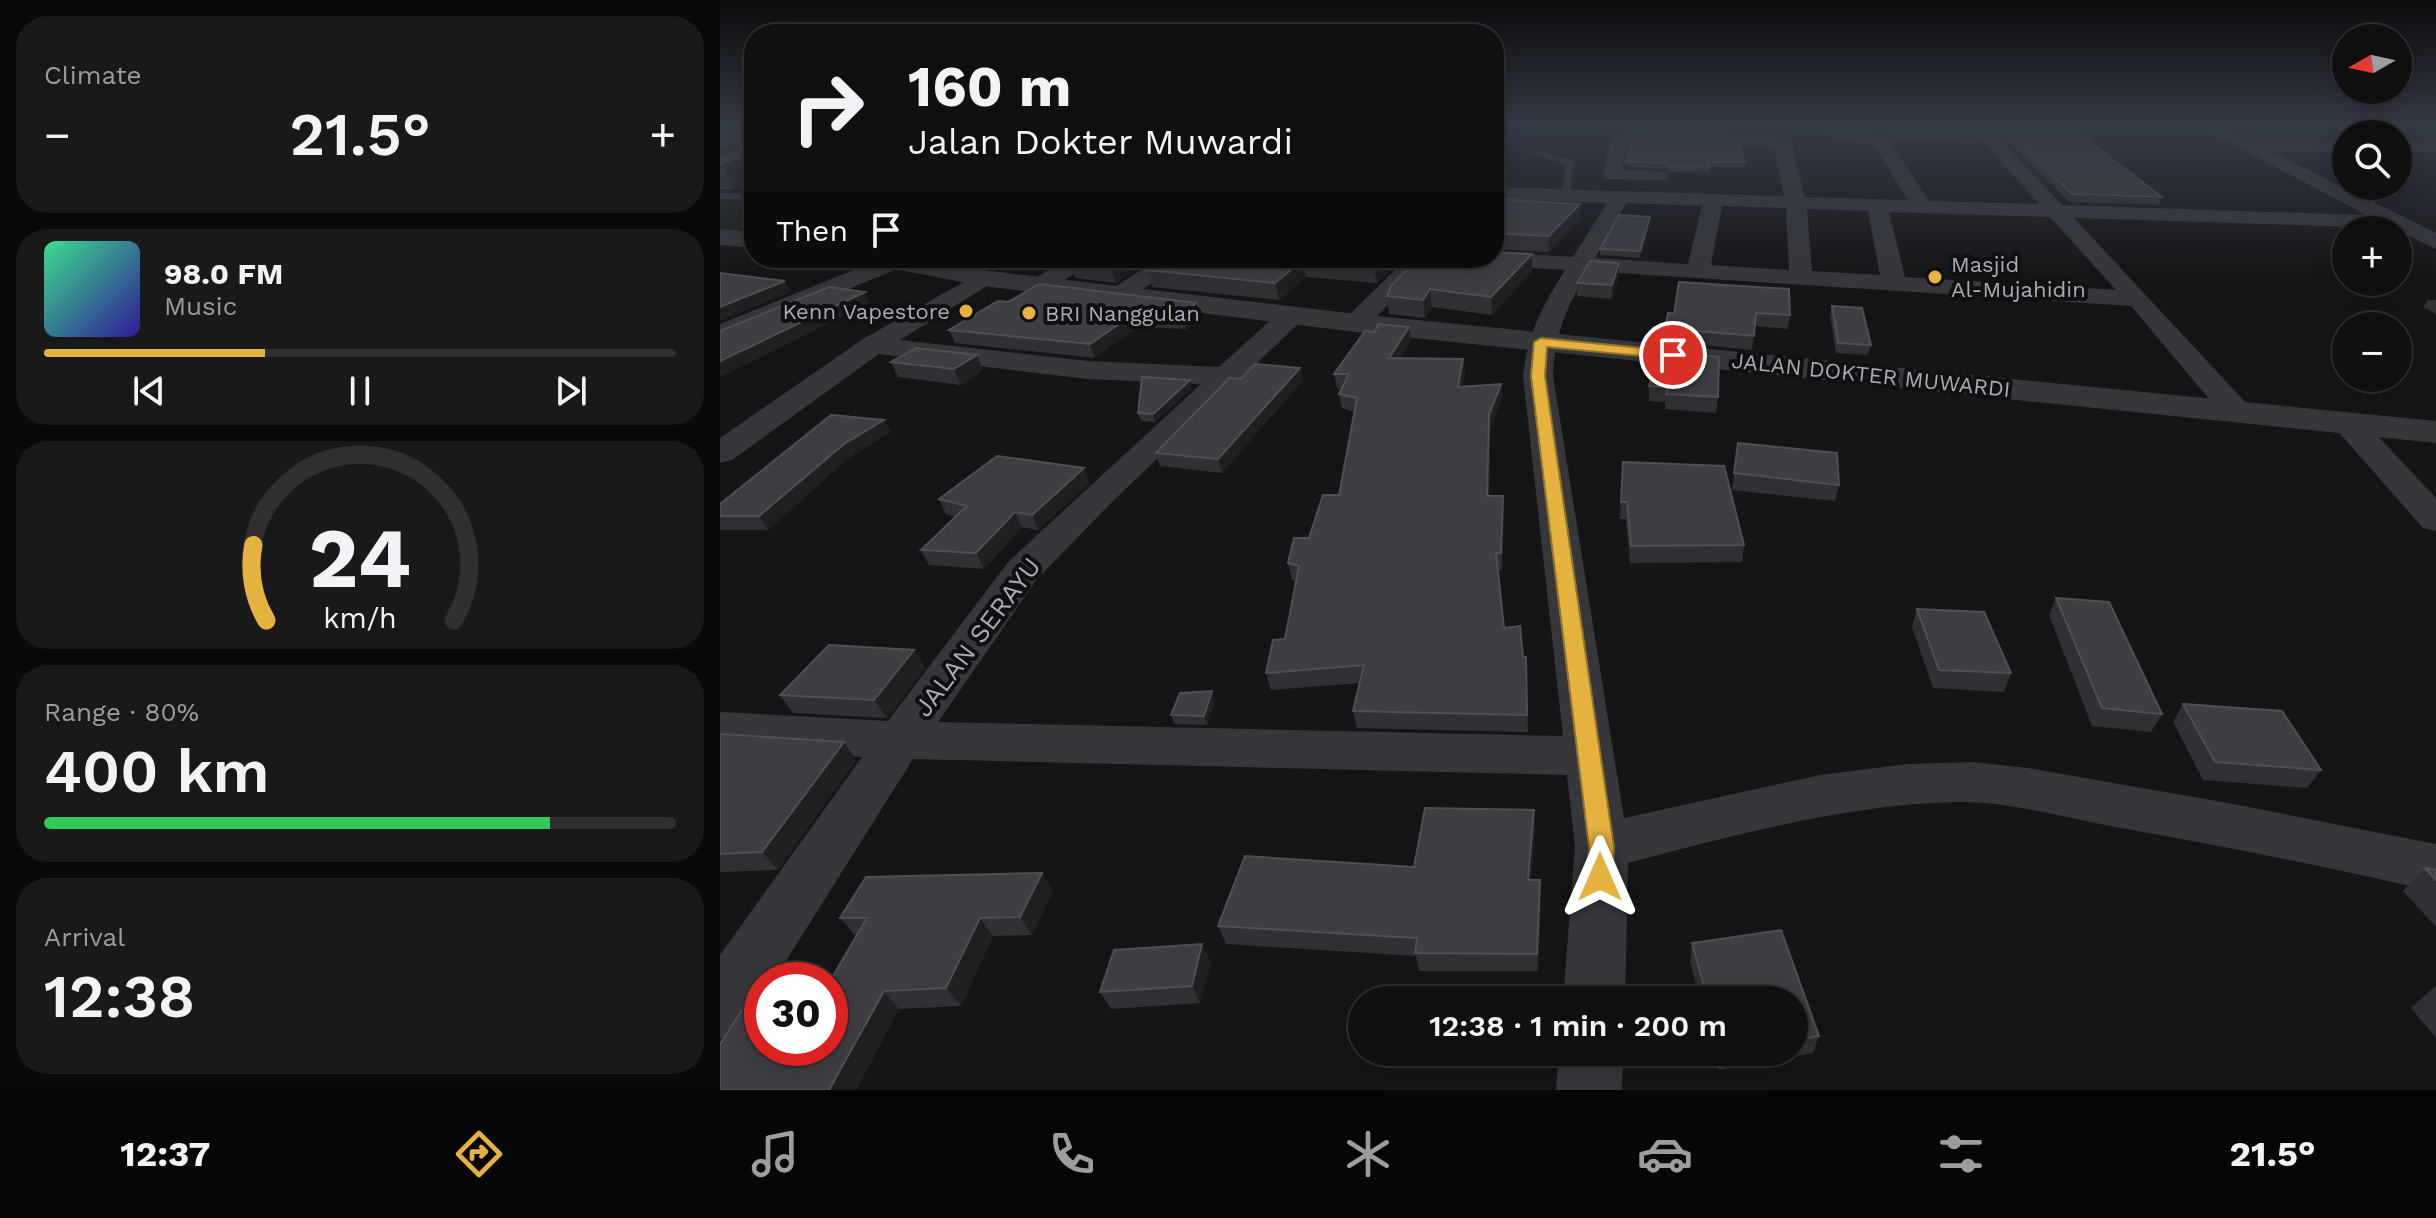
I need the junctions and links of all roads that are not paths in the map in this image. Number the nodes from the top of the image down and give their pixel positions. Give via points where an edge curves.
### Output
1 (1569, 177) edge
2 (1615, 177) edge
3 (1668, 177) edge
4 (1783, 177) edge
5 (1903, 177) edge
6 (2024, 177) edge
7 (2307, 177) edge
8 (1613, 190) junction
9 (1567, 193) junction
10 (1504, 194) edge
11 (720, 196) edge
12 (744, 197) edge
13 (744, 198) edge
14 (1713, 200) junction
15 (720, 203) edge
16 (1796, 203) junction
17 (1877, 205) junction
18 (1922, 206) junction
19 (1967, 208) junction
20 (2056, 212) junction
21 (2383, 216) edge
22 (2279, 219) junction
23 (2332, 220) edge
24 (1982, 229) dead end
25 (2412, 230) edge
26 (720, 237) edge
27 (744, 239) edge
28 (2321, 242) dead end
29 (2436, 242) edge
30 (1504, 260) edge
31 (1577, 266) junction
32 (867, 268) edge
33 (929, 268) edge
34 (1069, 268) edge
35 (1160, 268) edge
36 (1410, 268) edge
37 (1698, 273) junction
38 (983, 278) junction
39 (1801, 279) junction
40 (1894, 284) junction
41 (1039, 286) junction
42 (1117, 296) junction
43 (2138, 299) junction
44 (1292, 315) junction
45 (1356, 323) junction
46 (720, 334) edge
47 (1541, 342) junction
48 (873, 345) junction
49 (1226, 376) junction
50 (2236, 411) junction
51 (2347, 422) junction
52 (2436, 432) edge
53 (720, 453) edge
54 (2436, 520) edge
55 (720, 730) edge
56 (900, 740) junction
57 (1588, 756) junction
58 (1602, 847) junction
59 (2436, 868) edge
60 (1595, 986) edge
61 (720, 1008) edge
62 (1590, 1066) edge
63 (1589, 1090) edge

1 - 9 lane
2 - 8 street
3 - 8 street
4 - 16 street
5 - 18 street
6 - 20 street
7 - 21 street
8 - 9 street
8 - 14 street
8 - 31 street
9 - 10 street
11 - 12 lane
13 - 15 lane
14 - 16 street
14 - 37 street
16 - 17 street
16 - 39 street
17 - 18 street
17 - 40 street
18 - 19 street
19 - 20 street
19 - 24 street
20 - 22 street
20 - 43 street
22 - 23 street
22 - 28 street
25 - 29 street
26 - 27 street
30 - 31 street
31 - 37 street
31 - 47 street
32 - 46 street
33 - 38 street, JALAN DOKTER MUWARDI
34 - 41 street
35 - 42 street
36 - 45 street
37 - 39 street
38 - 41 street, JALAN DOKTER MUWARDI
38 - 48 street
39 - 40 street
40 - 43 street
41 - 42 street, JALAN DOKTER MUWARDI
42 - 44 street, JALAN DOKTER MUWARDI
43 - 50 street
44 - 45 street, JALAN DOKTER MUWARDI
44 - 49 street, JALAN SERAYU
45 - 47 street, JALAN DOKTER MUWARDI
47 - 50 street, JALAN DOKTER MUWARDI
47 - 57 street via 1538,376
48 - 49 street via 1088,370
48 - 53 street
49 - 56 street, JALAN SERAYU via 1023,570
50 - 51 street, JALAN DOKTER MUWARDI
51 - 52 street, JALAN DOKTER MUWARDI
51 - 54 street
55 - 56 street
56 - 57 street
56 - 61 street, JALAN SERAYU
57 - 58 street
58 - 59 street via 1803,798 1957,781 2272,831
58 - 60 street
62 - 63 street

